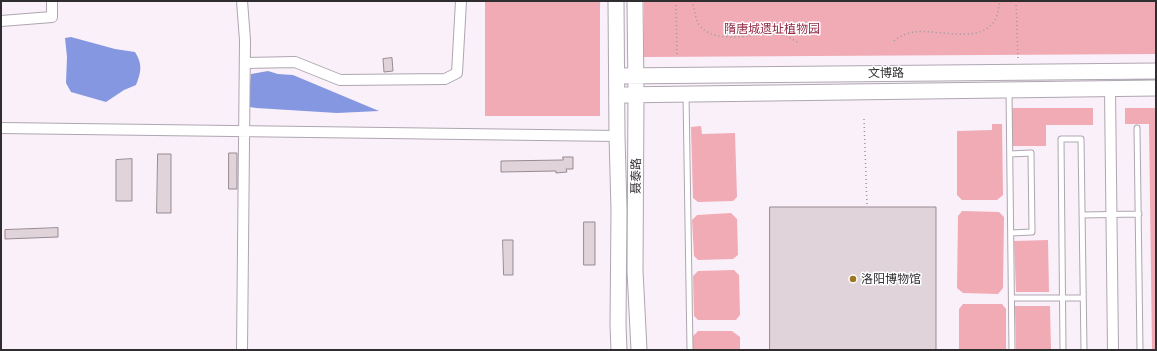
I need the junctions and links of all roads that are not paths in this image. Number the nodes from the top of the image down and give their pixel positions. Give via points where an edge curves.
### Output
1 (52, 1) edge
2 (242, 1) edge
3 (461, 1) edge
4 (616, 1) edge
5 (635, 1) edge
6 (1, 21) edge
7 (245, 63) junction
8 (1156, 71) edge
9 (617, 76) junction
10 (636, 76) junction
11 (1156, 88) edge
12 (1110, 89) junction
13 (1009, 90) junction
14 (636, 94) junction
15 (686, 94) junction
16 (617, 95) junction
17 (1, 128) edge
18 (1137, 128) dead end
19 (245, 132) junction
20 (617, 136) junction
21 (1010, 154) junction
22 (1139, 214) junction
23 (1082, 215) junction
24 (1112, 215) junction
25 (1011, 233) junction
26 (1012, 298) junction
27 (1062, 298) junction
28 (1083, 298) junction
29 (242, 350) edge
30 (619, 350) edge
31 (639, 350) edge
32 (690, 350) edge
33 (1012, 350) edge
34 (1063, 350) edge
35 (1084, 350) edge
36 (1113, 350) edge
37 (1140, 350) edge

1 - 6 street via 52,17
2 - 7 street
3 - 7 street via 457,73 445,79 340,80 295,62
4 - 9 street, 聂泰路
5 - 10 street, 聂泰路
7 - 19 street
8 - 10 street, 文博路
9 - 10 street, 文博路
9 - 16 street, 聂泰路
10 - 14 street, 聂泰路
11 - 12 street, 文博路
12 - 13 street, 文博路
12 - 24 street
13 - 15 street, 文博路
13 - 21 lane
14 - 15 street, 文博路
14 - 16 street, 文博路
14 - 31 street, 聂泰路 via 635,271
15 - 32 lane
16 - 20 street, 聂泰路
17 - 19 street
18 - 22 lane
19 - 20 street
19 - 29 street
20 - 30 street, 聂泰路
21 - 25 lane
21 - 25 lane via 1031,153 1032,232
22 - 24 lane
22 - 37 lane
23 - 24 lane
23 - 27 lane via 1081,139 1061,139
23 - 28 lane
24 - 36 street
25 - 26 lane
26 - 27 lane
26 - 33 lane
27 - 28 lane
27 - 34 lane
28 - 35 lane

